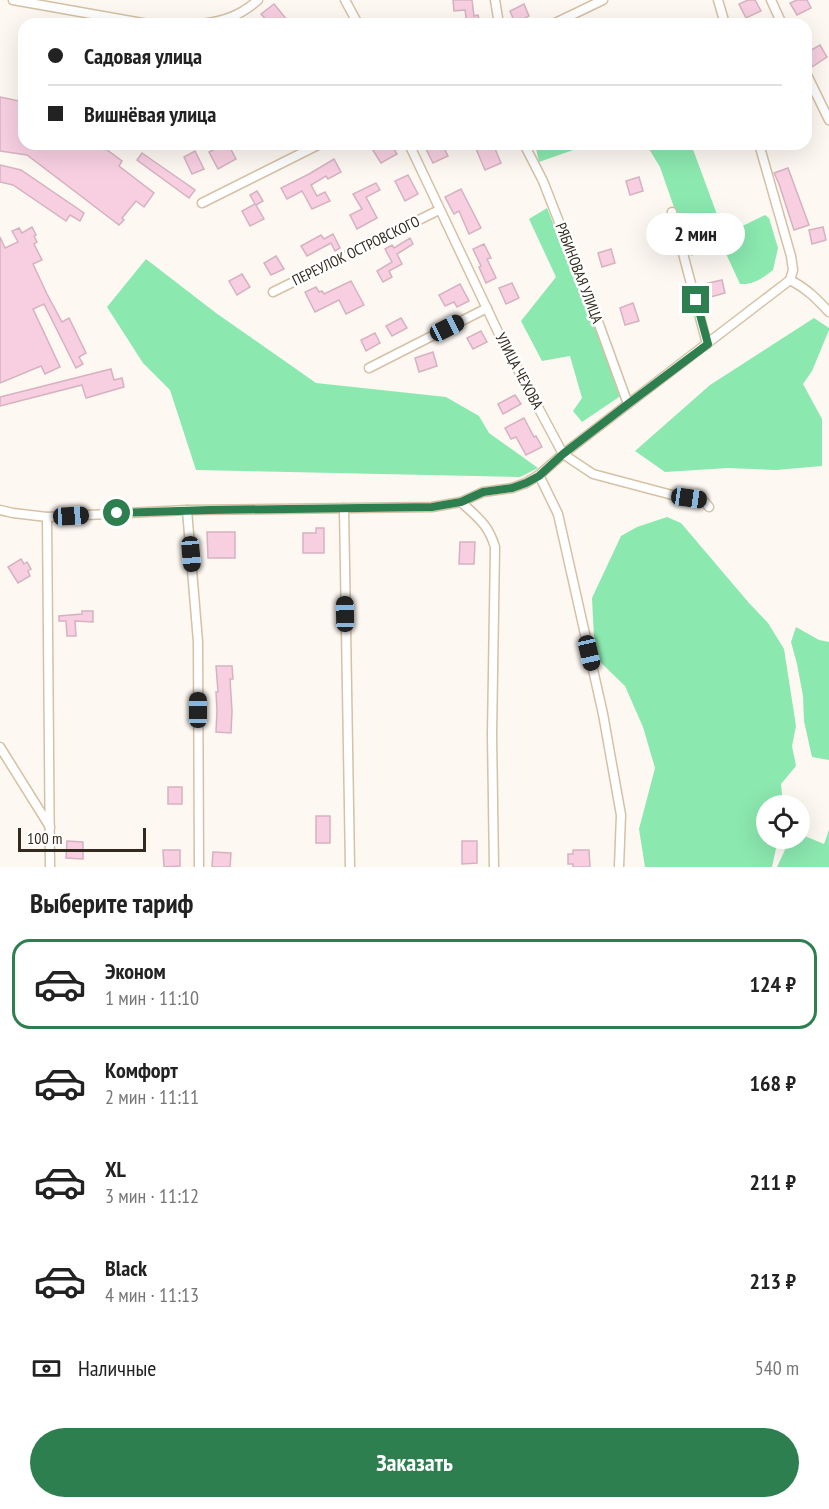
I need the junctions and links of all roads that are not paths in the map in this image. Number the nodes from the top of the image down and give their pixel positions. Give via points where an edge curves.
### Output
1 (13, 0) edge
2 (258, 0) edge
3 (345, 0) edge
4 (495, 0) edge
5 (603, 0) edge
6 (718, 0) edge
7 (771, 0) edge
8 (114, 18) edge
9 (228, 18) edge
10 (355, 18) edge
11 (498, 18) edge
12 (566, 18) edge
13 (722, 18) edge
14 (779, 18) edge
15 (812, 86) edge
16 (829, 120) edge
17 (308, 150) edge
18 (412, 150) edge
19 (527, 150) edge
20 (761, 150) edge
21 (202, 203) dead end
22 (440, 210) junction
23 (672, 212) dead end
24 (790, 280) junction
25 (273, 292) dead end
26 (486, 308) junction
27 (829, 312) edge
28 (708, 344) junction
29 (369, 368) dead end
30 (628, 404) junction
31 (563, 454) junction
32 (539, 476) junction
33 (461, 502) junction
34 (709, 507) dead end
35 (344, 508) junction
36 (0, 510) edge
37 (187, 510) junction
38 (47, 517) junction
39 (0, 747) edge
40 (50, 828) junction
41 (50, 867) edge
42 (199, 867) edge
43 (350, 867) edge
44 (494, 867) edge
45 (619, 867) edge

1 - 8 street
2 - 9 street via 246,11
3 - 10 street
4 - 11 street
5 - 12 street
6 - 13 street
7 - 14 street
15 - 16 street
17 - 21 street
18 - 22 street, УЛИЦА ЧЕХОВА
19 - 30 street, РЯБИНОВАЯ УЛИЦА via 543,181
20 - 24 street via 791,256
22 - 25 street, ПЕРЕУЛОК ОСТРОВСКОГО
22 - 26 street, УЛИЦА ЧЕХОВА
23 - 28 street
24 - 27 street via 812,294
24 - 28 street
26 - 29 street
26 - 31 street, УЛИЦА ЧЕХОВА
28 - 30 street
30 - 31 street
31 - 32 street
31 - 34 street, УЛИЦА ЧЕХОВА via 593,474 702,500
32 - 33 street
32 - 45 street via 558,514 603,714 621,815
33 - 35 street via 432,507
33 - 44 street via 485,524 495,547
35 - 37 street
35 - 43 street
36 - 38 street
37 - 38 street
37 - 42 street via 198,642
38 - 40 street
39 - 40 street
40 - 41 street

